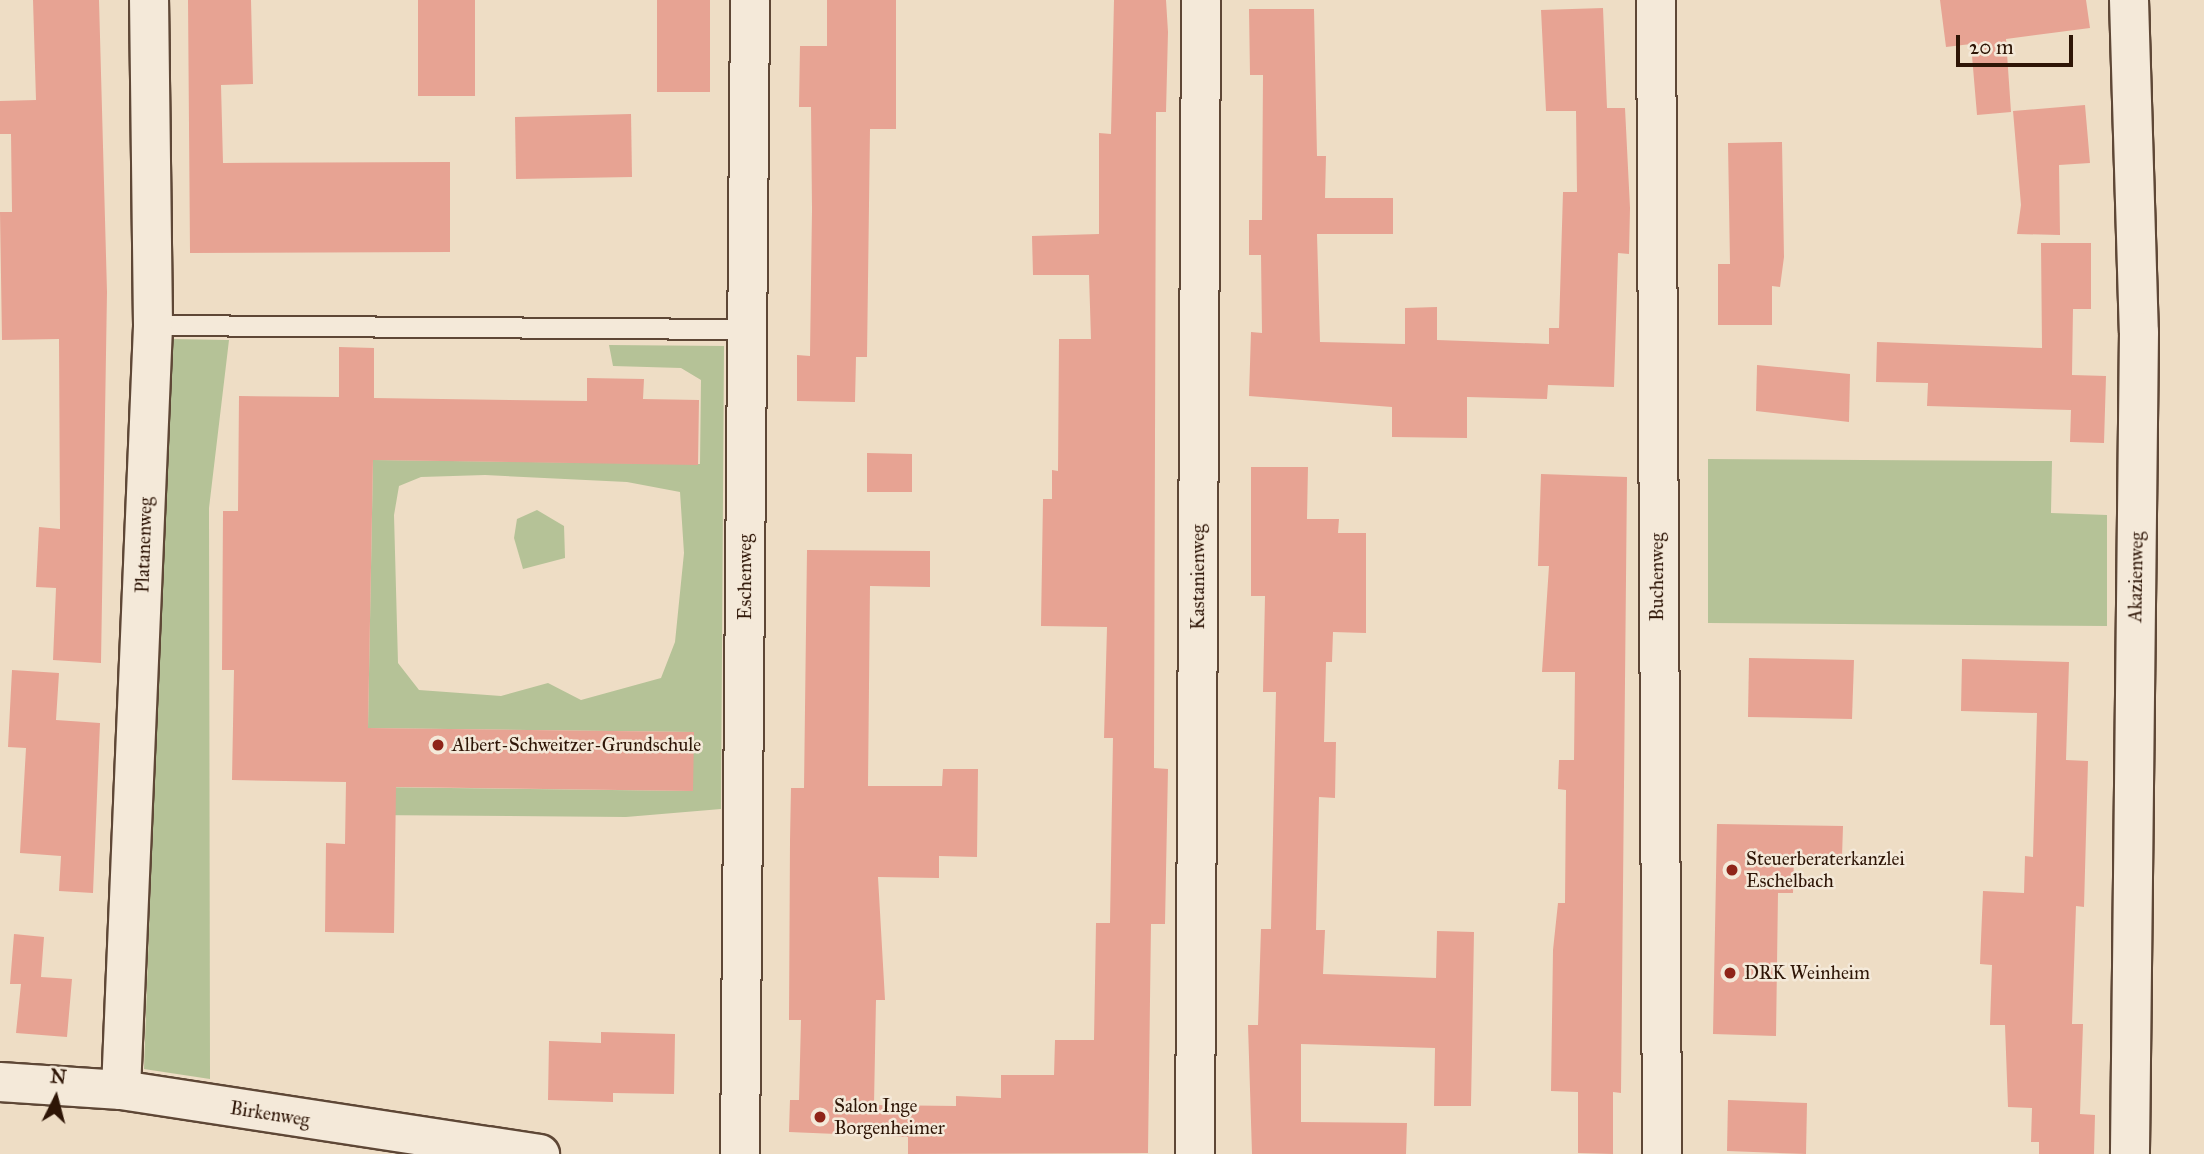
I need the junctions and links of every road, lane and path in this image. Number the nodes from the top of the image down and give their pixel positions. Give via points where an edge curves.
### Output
1 (149, 0) edge
2 (750, 0) edge
3 (1201, 0) edge
4 (1656, 0) edge
5 (2129, 0) edge
6 (153, 325) junction
7 (747, 329) junction
8 (0, 1082) edge
9 (121, 1090) junction
10 (540, 1154) edge
11 (740, 1154) edge
12 (1195, 1154) edge
13 (1662, 1154) edge
14 (2130, 1154) edge

1 - 6 street, Platanenweg
2 - 7 street, Eschenweg
3 - 12 street, Kastanienweg
4 - 13 street, Buchenweg
5 - 14 street, Akazienweg via 2139,332
6 - 7 lane
6 - 9 street, Platanenweg
7 - 11 street, Eschenweg
8 - 9 street, Birkenweg
9 - 10 street, Birkenweg

